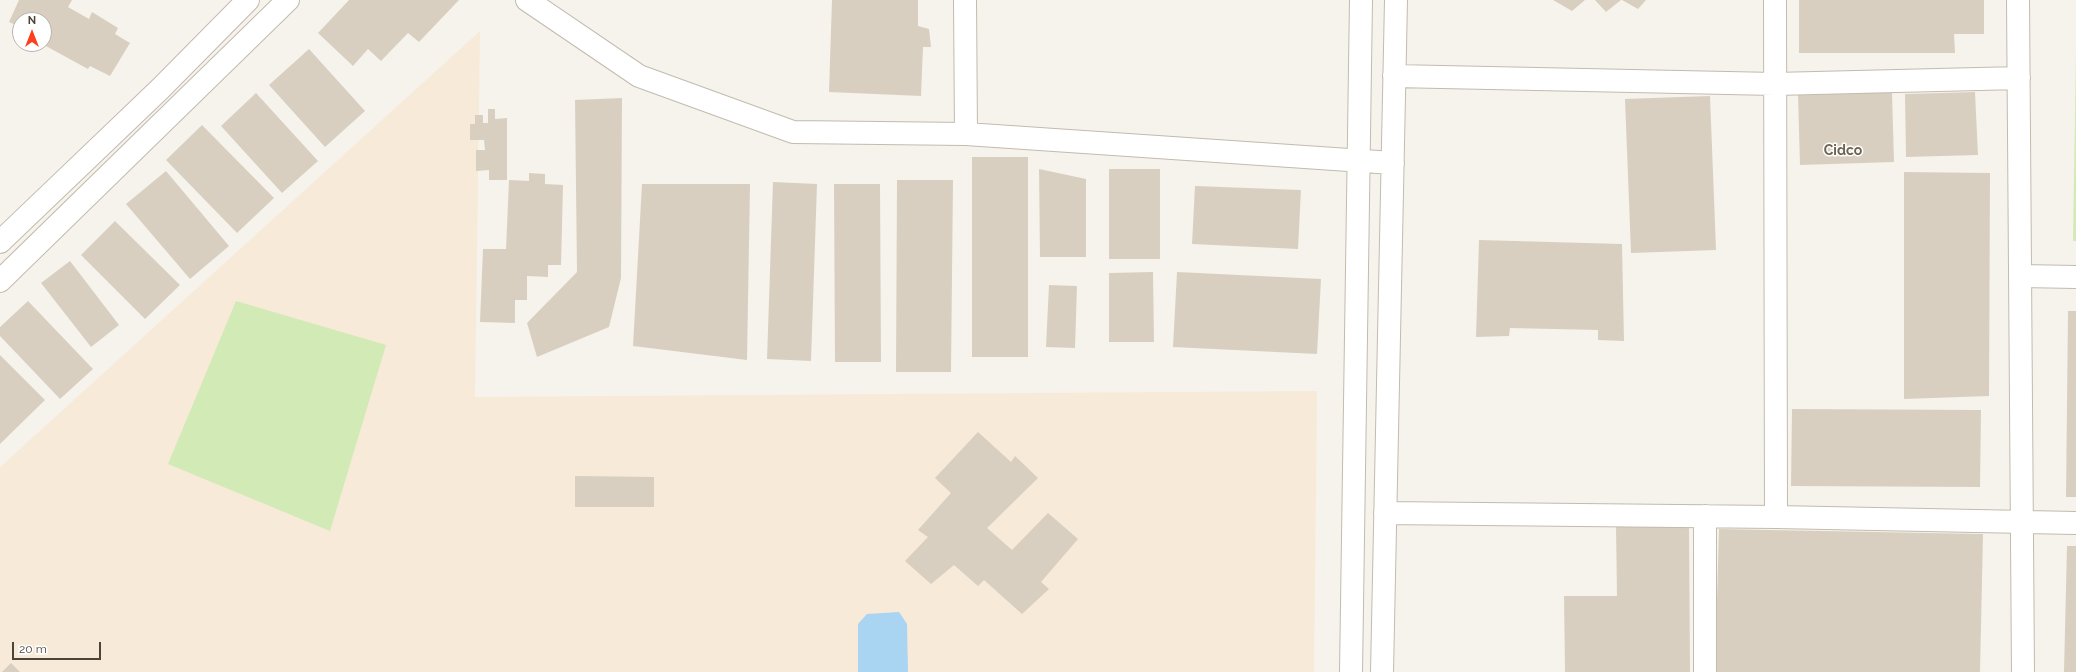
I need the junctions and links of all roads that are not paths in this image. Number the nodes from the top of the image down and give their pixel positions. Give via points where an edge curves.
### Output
1 (248, 0) edge
2 (288, 0) edge
3 (526, 0) edge
4 (964, 0) edge
5 (1361, 0) edge
6 (1396, 0) edge
7 (1775, 0) edge
8 (2018, 0) edge
9 (1394, 76) junction
10 (2019, 78) junction
11 (1775, 84) junction
12 (966, 134) junction
13 (1359, 160) junction
14 (1392, 163) junction
15 (0, 242) edge
16 (2021, 276) junction
17 (2076, 277) edge
18 (0, 281) edge
19 (1385, 513) junction
20 (1704, 516) junction
21 (1776, 517) junction
22 (2022, 522) junction
23 (2076, 524) edge
24 (1351, 672) edge
25 (1382, 672) edge
26 (1705, 672) edge
27 (2023, 672) edge

1 - 15 street via 160,89
2 - 18 street
3 - 12 street via 639,76 793,132
4 - 12 street
5 - 13 street
6 - 9 street
7 - 11 street
8 - 10 street
9 - 11 street
9 - 14 street
10 - 11 street
10 - 16 street
11 - 21 street
12 - 13 street
13 - 14 street
13 - 24 street
14 - 19 street
16 - 17 street
16 - 22 street
19 - 20 street
19 - 25 street
20 - 21 street
20 - 26 street
21 - 22 street
22 - 23 street
22 - 27 street

